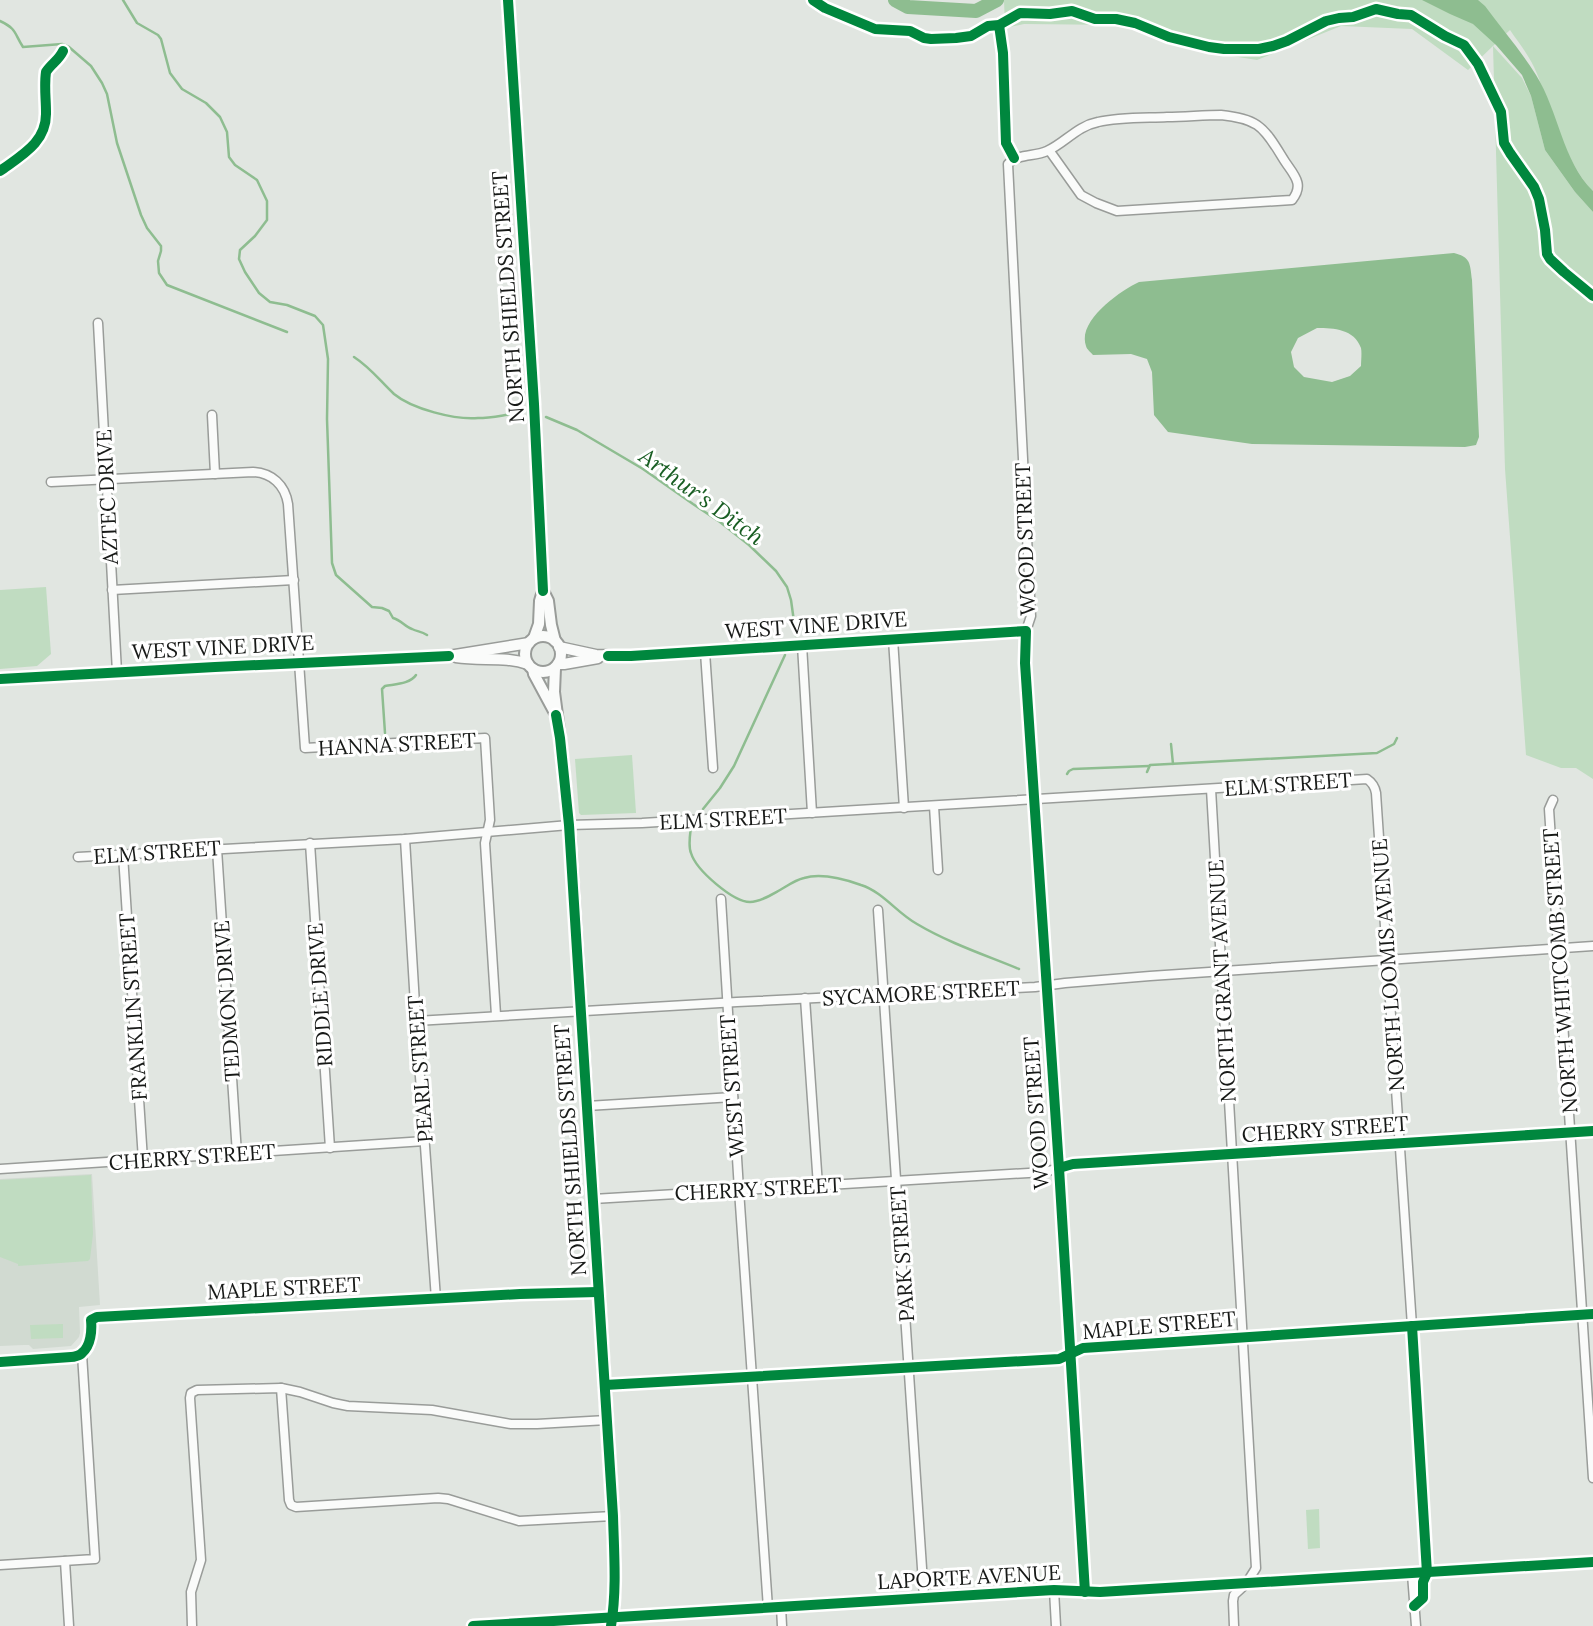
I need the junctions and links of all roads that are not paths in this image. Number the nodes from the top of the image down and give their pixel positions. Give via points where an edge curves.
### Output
1 (508, 0) edge
2 (1049, 150) junction
3 (98, 323) dead end
4 (212, 415) dead end
5 (215, 474) junction
6 (106, 479) junction
7 (51, 482) dead end
8 (293, 580) junction
9 (112, 590) junction
10 (543, 591) junction
11 (1026, 632) junction
12 (893, 639) junction
13 (531, 641) junction
14 (557, 644) junction
15 (802, 645) junction
16 (705, 652) junction
17 (449, 656) junction
18 (608, 656) junction
19 (299, 663) junction
20 (556, 666) junction
21 (530, 667) junction
22 (117, 672) junction
23 (0, 679) edge
24 (556, 715) junction
25 (713, 768) dead end
26 (1367, 779) joint
27 (1211, 789) junction
28 (1035, 800) junction
29 (1553, 800) dead end
30 (934, 806) junction
31 (904, 808) junction
32 (812, 813) junction
33 (569, 825) junction
34 (487, 833) junction
35 (405, 839) junction
36 (310, 843) junction
37 (217, 849) junction
38 (123, 855) junction
39 (78, 858) dead end
40 (938, 870) dead end
41 (721, 899) dead end
42 (878, 910) dead end
43 (1593, 946) edge
44 (1558, 949) junction
45 (1388, 960) junction
46 (1221, 971) junction
47 (1046, 985) junction
48 (884, 994) junction
49 (805, 998) junction
50 (727, 1002) junction
51 (581, 1011) junction
52 (496, 1015) junction
53 (416, 1021) junction
54 (733, 1097) junction
55 (587, 1106) junction
56 (1593, 1131) edge
57 (1570, 1132) junction
58 (425, 1141) junction
59 (1399, 1144) junction
60 (331, 1148) junction
61 (237, 1154) junction
62 (1232, 1154) junction
63 (143, 1160) junction
64 (1059, 1168) junction
65 (0, 1169) edge
66 (897, 1181) junction
67 (818, 1186) junction
68 (739, 1190) junction
69 (593, 1199) junction
70 (598, 1292) junction
71 (436, 1299) junction
72 (1593, 1314) edge
73 (1583, 1315) junction
74 (1412, 1326) junction
75 (1243, 1337) junction
76 (82, 1354) junction
77 (1071, 1354) junction
78 (0, 1362) edge
79 (910, 1367) junction
80 (753, 1377) junction
81 (605, 1385) junction
82 (281, 1388) junction
83 (607, 1420) junction
84 (1593, 1478) edge
85 (613, 1516) junction
86 (65, 1561) junction
87 (1593, 1562) edge
88 (0, 1565) edge
89 (1427, 1573) junction
90 (1412, 1574) junction
91 (1246, 1584) junction
92 (1054, 1590) junction
93 (1086, 1592) junction
94 (924, 1598) junction
95 (781, 1607) junction
96 (768, 1608) junction
97 (612, 1622) edge
98 (69, 1626) edge
99 (192, 1626) edge
100 (473, 1626) edge
101 (782, 1626) edge
102 (1056, 1626) edge
103 (1234, 1626) edge
104 (1416, 1626) edge

1 - 10 main road, NORTH SHIELDS STREET
2 - 2 street via 1081,195 1117,211 1292,200 1297,193 1297,179 1265,132 1256,124 1223,115 1097,122
2 - 11 street, WOOD STREET via 1014,158 1008,164 1031,616
3 - 6 street, AZTEC DRIVE
4 - 5 street
5 - 6 street
5 - 8 street, HANNA STREET via 260,472 284,489
6 - 7 street
6 - 9 street, AZTEC DRIVE
8 - 9 street
8 - 19 street, HANNA STREET
9 - 22 street, AZTEC DRIVE
10 - 13 main road, NORTH SHIELDS STREET via 539,624
10 - 14 main road, NORTH SHIELDS STREET
11 - 12 street, WEST VINE DRIVE
11 - 28 street, WOOD STREET
12 - 15 street, WEST VINE DRIVE
12 - 31 street
13 - 14 main road via 543,636
13 - 17 street, WEST VINE DRIVE
13 - 21 main road via 525,651
14 - 18 street, WEST VINE DRIVE
14 - 20 main road via 561,655
15 - 16 street, WEST VINE DRIVE
15 - 32 street
16 - 18 street, WEST VINE DRIVE
16 - 25 street
17 - 19 street, WEST VINE DRIVE
17 - 21 street, WEST VINE DRIVE via 514,659
18 - 20 street, WEST VINE DRIVE
19 - 22 street, WEST VINE DRIVE
19 - 34 street, HANNA STREET via 305,748 485,738
20 - 21 main road via 544,672
20 - 24 main road, NORTH SHIELDS STREET
21 - 24 main road, NORTH SHIELDS STREET
22 - 23 street, WEST VINE DRIVE
24 - 33 main road, NORTH SHIELDS STREET
26 - 27 street, ELM STREET
26 - 45 street, NORTH LOOMIS AVENUE via 1376,793
27 - 28 street, ELM STREET
27 - 46 street, NORTH GRANT AVENUE
28 - 30 street, ELM STREET
28 - 47 street, WOOD STREET
29 - 44 street, NORTH WHITCOMB STREET via 1549,809
30 - 31 street, ELM STREET
30 - 40 street
31 - 32 street, ELM STREET
32 - 33 street, ELM STREET
33 - 34 street, ELM STREET
33 - 51 main road, NORTH SHIELDS STREET
34 - 35 street, ELM STREET
34 - 52 street, HANNA STREET
35 - 36 street, ELM STREET
35 - 53 street, PEARL STREET
36 - 37 street, ELM STREET
36 - 60 street, RIDDLE DRIVE
37 - 38 street, ELM STREET
37 - 61 street, TEDMON DRIVE
38 - 39 street, ELM STREET
38 - 63 street, FRANKLIN STREET
41 - 50 street, WEST STREET
42 - 48 street, PARK STREET
43 - 44 street, SYCAMORE STREET
44 - 45 street, SYCAMORE STREET
44 - 57 street, NORTH WHITCOMB STREET
45 - 46 street, SYCAMORE STREET
45 - 59 street, NORTH LOOMIS AVENUE
46 - 47 street, SYCAMORE STREET
46 - 62 street, NORTH GRANT AVENUE
47 - 48 street, SYCAMORE STREET
47 - 64 street, WOOD STREET
48 - 49 street, SYCAMORE STREET
48 - 66 street, PARK STREET
49 - 50 street, SYCAMORE STREET
49 - 67 street
50 - 51 street, SYCAMORE STREET
50 - 54 street, WEST STREET
51 - 52 street, SYCAMORE STREET
51 - 55 main road, NORTH SHIELDS STREET
52 - 53 street, SYCAMORE STREET
53 - 58 street, PEARL STREET
54 - 55 street
54 - 68 street, WEST STREET
55 - 69 main road, NORTH SHIELDS STREET
56 - 57 street, CHERRY STREET
57 - 59 street, CHERRY STREET
57 - 73 street, NORTH WHITCOMB STREET
58 - 60 street, CHERRY STREET
58 - 71 street, PEARL STREET
59 - 62 street, CHERRY STREET
59 - 74 street, NORTH LOOMIS AVENUE
60 - 61 street, CHERRY STREET
61 - 63 street, CHERRY STREET
62 - 64 street, CHERRY STREET
62 - 75 street, NORTH GRANT AVENUE
63 - 65 street, CHERRY STREET
64 - 66 street, CHERRY STREET
64 - 77 street, WOOD STREET
66 - 67 street, CHERRY STREET
66 - 79 street, PARK STREET
67 - 68 street, CHERRY STREET
68 - 69 street, CHERRY STREET
68 - 80 street, WEST STREET
69 - 70 main road, NORTH SHIELDS STREET
70 - 71 street, MAPLE STREET
70 - 81 main road, NORTH SHIELDS STREET
71 - 76 street, MAPLE STREET via 97,1317 91,1320 92,1331
72 - 73 street, MAPLE STREET
73 - 74 street, MAPLE STREET
73 - 84 street, NORTH WHITCOMB STREET
74 - 75 street, MAPLE STREET
74 - 89 street, NORTH LOOMIS AVENUE
75 - 77 street, MAPLE STREET via 1084,1348
75 - 91 street, NORTH GRANT AVENUE via 1256,1568
76 - 78 street
76 - 86 street via 95,1559
77 - 79 street, MAPLE STREET via 1059,1359
77 - 93 street, WOOD STREET
79 - 80 street, MAPLE STREET
79 - 94 street, PARK STREET
80 - 81 street, MAPLE STREET
80 - 96 street, WEST STREET
81 - 83 main road, NORTH SHIELDS STREET
82 - 83 street via 348,1406 432,1410 511,1424
82 - 85 street via 289,1500 296,1507 438,1498 519,1521
82 - 99 street via 191,1393 201,1560 191,1592
83 - 85 main road, NORTH SHIELDS STREET
85 - 97 main road, NORTH SHIELDS STREET
86 - 88 street
86 - 98 street
87 - 89 street, LAPORTE AVENUE
89 - 90 street, LAPORTE AVENUE
90 - 91 street, LAPORTE AVENUE
90 - 104 street
91 - 93 street, LAPORTE AVENUE
91 - 103 street, NORTH GRANT AVENUE via 1234,1595
92 - 93 street, LAPORTE AVENUE
92 - 94 street, LAPORTE AVENUE
92 - 102 street
94 - 95 street, LAPORTE AVENUE
95 - 96 street, LAPORTE AVENUE
95 - 101 street
96 - 97 street, LAPORTE AVENUE
97 - 100 street, LAPORTE AVENUE

